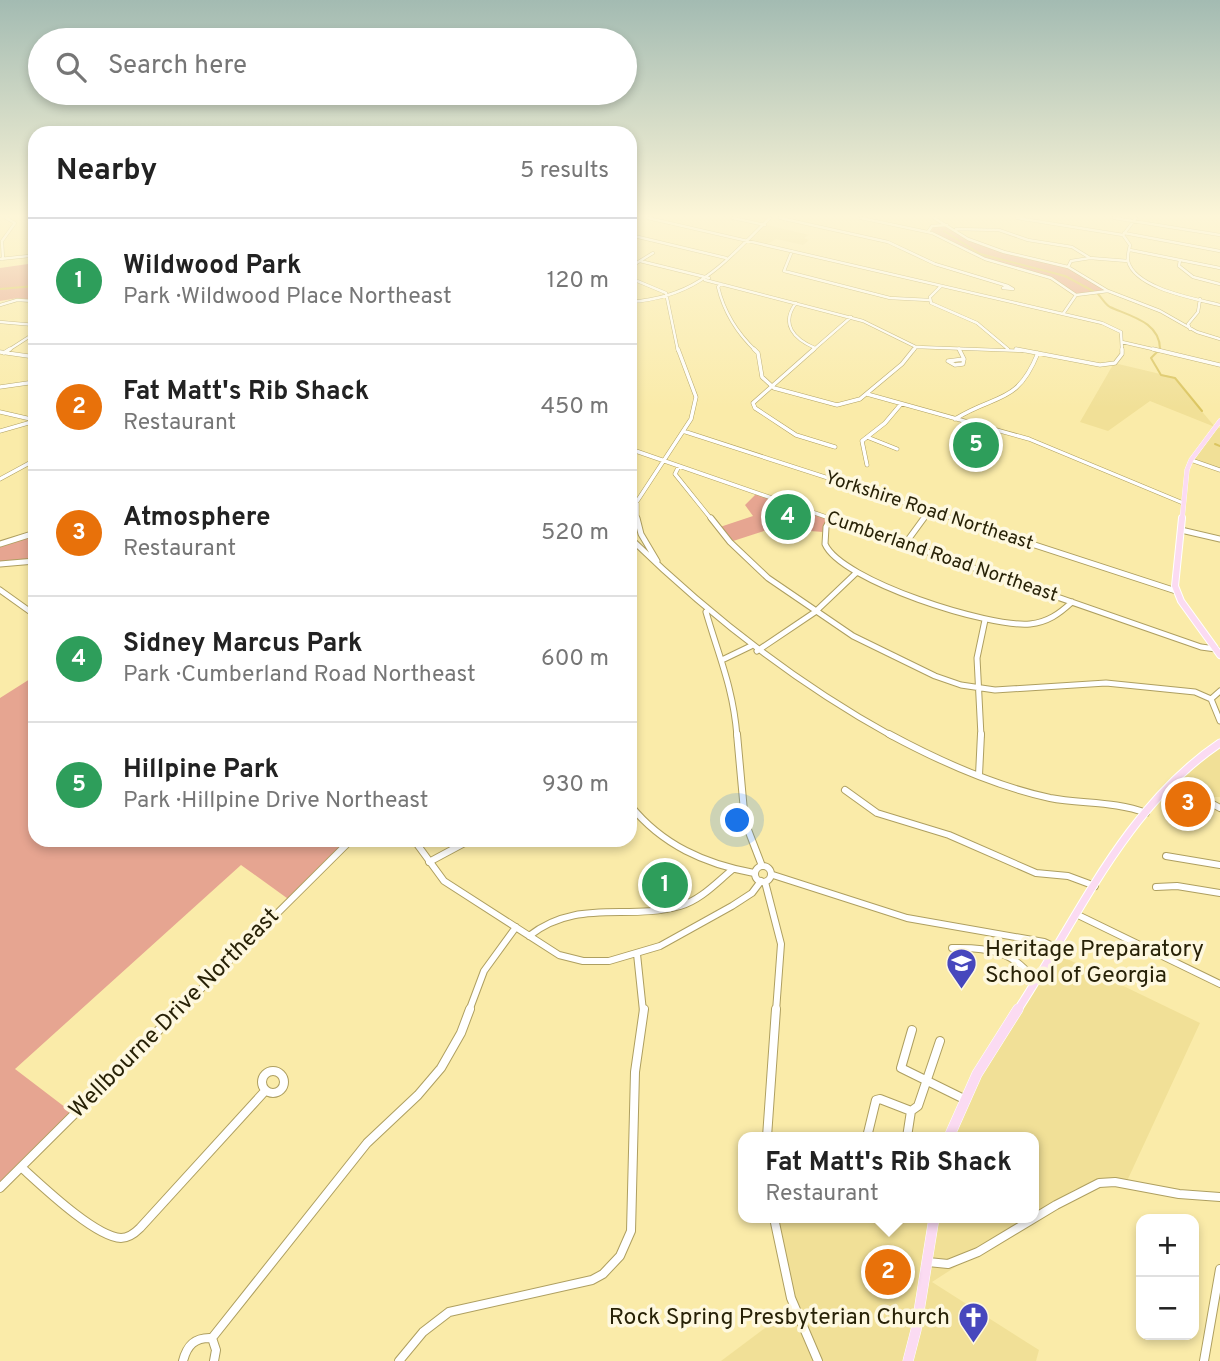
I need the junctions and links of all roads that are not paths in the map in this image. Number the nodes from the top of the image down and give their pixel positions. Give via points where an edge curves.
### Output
1 (637, 282) edge
2 (701, 282) edge
3 (714, 282) edge
4 (825, 282) edge
5 (922, 282) edge
6 (988, 282) edge
7 (1056, 282) edge
8 (1092, 282) edge
9 (1148, 282) edge
10 (720, 284) junction
11 (941, 286) junction
12 (1108, 291) junction
13 (1076, 295) junction
14 (668, 296) junction
15 (998, 299) junction
16 (1200, 299) junction
17 (929, 300) junction
18 (28, 301) edge
19 (637, 302) edge
20 (796, 303) junction
21 (0, 305) edge
22 (1220, 305) edge
23 (1063, 314) junction
24 (850, 317) junction
25 (0, 322) edge
26 (28, 324) edge
27 (1190, 329) junction
28 (28, 337) edge
29 (1220, 339) edge
30 (1122, 342) junction
31 (1134, 344) junction
32 (916, 347) junction
33 (815, 348) junction
34 (959, 349) junction
35 (1008, 349) junction
36 (2, 352) edge
37 (1038, 353) junction
38 (28, 356) edge
39 (964, 359) dead end
40 (1220, 365) edge
41 (28, 383) edge
42 (772, 386) junction
43 (0, 387) edge
44 (867, 394) junction
45 (901, 404) junction
46 (0, 412) edge
47 (28, 418) edge
48 (955, 419) junction
49 (1220, 421) edge
50 (28, 422) edge
51 (0, 431) edge
52 (683, 431) junction
53 (867, 437) junction
54 (835, 447) dead end
55 (897, 449) dead end
56 (637, 451) edge
57 (663, 460) junction
58 (1191, 460) junction
59 (28, 464) edge
60 (867, 465) dead end
61 (679, 466) junction
62 (1220, 470) edge
63 (0, 479) edge
64 (639, 498) junction
65 (637, 501) edge
66 (1183, 503) junction
67 (637, 507) edge
68 (929, 511) junction
69 (637, 517) edge
70 (831, 518) junction
71 (1181, 530) junction
72 (28, 535) edge
73 (1220, 539) edge
74 (0, 544) edge
75 (905, 544) junction
76 (637, 545) edge
77 (28, 562) edge
78 (0, 564) edge
79 (663, 569) junction
80 (856, 573) junction
81 (0, 590) edge
82 (1176, 591) junction
83 (1072, 602) junction
84 (704, 609) junction
85 (28, 610) edge
86 (815, 612) junction
87 (985, 620) junction
88 (720, 623) junction
89 (713, 634) junction
90 (751, 646) junction
91 (757, 651) junction
92 (1218, 652) edge
93 (724, 659) junction
94 (978, 689) junction
95 (1220, 691) edge
96 (1211, 699) junction
97 (1220, 721) edge
98 (1220, 743) edge
99 (979, 775) junction
100 (845, 790) dead end
101 (1192, 793) dead end
102 (1220, 808) edge
103 (1146, 813) junction
104 (637, 815) edge
105 (344, 847) edge
106 (419, 847) edge
107 (457, 847) edge
108 (1166, 856) dead end
109 (429, 862) junction
110 (1220, 865) edge
111 (762, 866) junction
112 (733, 869) junction
113 (754, 873) junction
114 (772, 875) junction
115 (763, 882) junction
116 (1095, 886) junction
117 (1156, 887) dead end
118 (1220, 893) edge
119 (1078, 915) junction
120 (516, 927) junction
121 (529, 936) junction
122 (952, 948) dead end
123 (1057, 948) junction
124 (637, 954) junction
125 (1035, 982) junction
126 (1220, 984) edge
127 (912, 1030) dead end
128 (940, 1041) dead end
129 (927, 1081) junction
130 (265, 1091) dead end
131 (964, 1099) junction
132 (911, 1111) junction
133 (767, 1132) edge
134 (868, 1132) edge
135 (908, 1132) edge
136 (951, 1132) edge
137 (21, 1167) junction
138 (0, 1188) edge
139 (1220, 1197) edge
140 (1039, 1215) edge
141 (776, 1223) edge
142 (933, 1223) edge
143 (1026, 1223) edge
144 (928, 1262) junction
145 (1220, 1269) edge
146 (212, 1338) junction
147 (183, 1361) edge
148 (214, 1361) edge
149 (399, 1361) edge
150 (818, 1361) edge
151 (908, 1361) edge
152 (1205, 1361) edge

1 - 14 street
2 - 14 street
3 - 10 street
4 - 17 street via 890,298
5 - 11 street
6 - 15 street via 1007,288
7 - 13 street
8 - 12 street
9 - 16 street
10 - 20 street
10 - 42 street via 722,304 742,338 758,353 761,374
11 - 15 street
11 - 17 street
12 - 13 street
12 - 27 street
13 - 23 street
14 - 19 street
14 - 52 street via 678,356 695,397 694,413
15 - 23 street
16 - 22 street
16 - 27 street
17 - 35 street via 977,323
18 - 21 street
20 - 24 street
20 - 33 street via 787,314 788,325
23 - 30 street via 1108,325 1118,330
24 - 32 street
24 - 33 street
25 - 26 street
27 - 29 street
28 - 36 street
30 - 31 street
30 - 31 street
30 - 37 street via 1121,359 1106,365
31 - 40 street
32 - 34 street
32 - 44 street
33 - 42 street
34 - 35 street
34 - 39 street
35 - 37 street
36 - 38 street
37 - 48 street via 1019,390
41 - 43 street
42 - 44 street via 832,405
42 - 54 street via 754,402 755,408 796,435
44 - 45 street
45 - 48 street
45 - 53 street
46 - 47 street
48 - 66 street via 1041,443
49 - 58 main road
50 - 51 street
52 - 57 street
52 - 68 street, Yorkshire Road Northeast
53 - 55 street
53 - 60 street via 862,441
56 - 57 street, Cumberland Road Northeast
57 - 61 street, Cumberland Road Northeast
57 - 64 street
58 - 62 street
58 - 66 main road
59 - 63 street
61 - 70 street, Cumberland Road Northeast
61 - 86 street via 675,474 730,542 768,578
64 - 65 street
64 - 67 street
66 - 71 main road
68 - 75 street
68 - 82 street, Yorkshire Road Northeast
69 - 79 street via 640,536
70 - 75 street, Cumberland Road Northeast
70 - 80 street via 823,532 824,546 836,561
71 - 73 street
71 - 82 main road
72 - 74 street
75 - 83 street, Cumberland Road Northeast
76 - 79 street
77 - 78 street
79 - 84 street
80 - 86 street
80 - 87 street
81 - 85 street
82 - 92 main road
83 - 87 street via 1061,615 1041,624
83 - 92 street, Cumberland Road Northeast
84 - 88 street
84 - 89 street
86 - 91 street
86 - 94 street via 904,662
87 - 94 street via 976,651
88 - 89 street via 713,626
88 - 90 street
89 - 93 street
90 - 91 street
90 - 93 street
91 - 99 street via 856,714
93 - 111 street via 736,720 744,818
94 - 96 street via 1012,691 1106,683 1195,692
94 - 99 street via 983,753
95 - 96 street
96 - 97 street
98 - 103 main road via 1183,769
99 - 103 street via 1050,798 1133,807
100 - 116 street via 877,813 948,835 1036,873 1068,876
101 - 102 street
103 - 116 main road
104 - 112 street via 662,838
105 - 137 street, Wellbourne Drive Northeast
106 - 109 street
107 - 109 street
108 - 110 street
109 - 120 street via 444,881
111 - 113 street
111 - 114 street
112 - 113 street
112 - 121 street via 683,905 579,914 540,927
113 - 115 street
114 - 115 street
114 - 123 street via 907,918
115 - 124 street via 711,919
115 - 133 street via 781,944
116 - 119 main road
117 - 118 street
119 - 123 main road
119 - 126 street
120 - 121 street
120 - 146 street via 484,971 461,1033 441,1068 367,1143
121 - 124 street via 580,962
122 - 125 street via 1002,950 1031,972
123 - 125 main road
124 - 149 street via 644,1006 635,1072 633,1218 620,1256 593,1280 449,1312 423,1332
125 - 131 main road
127 - 129 street via 901,1068
128 - 129 street
129 - 131 street
129 - 132 street via 918,1106
130 - 137 street via 127,1237 114,1237 78,1214
131 - 136 main road
132 - 134 street via 876,1100
132 - 135 street
137 - 138 street, Wellbourne Drive Northeast
139 - 140 street via 1099,1183
141 - 150 street via 791,1298
142 - 144 main road
143 - 144 street via 948,1264
144 - 151 main road
145 - 152 street
146 - 147 street via 193,1341
146 - 148 street

